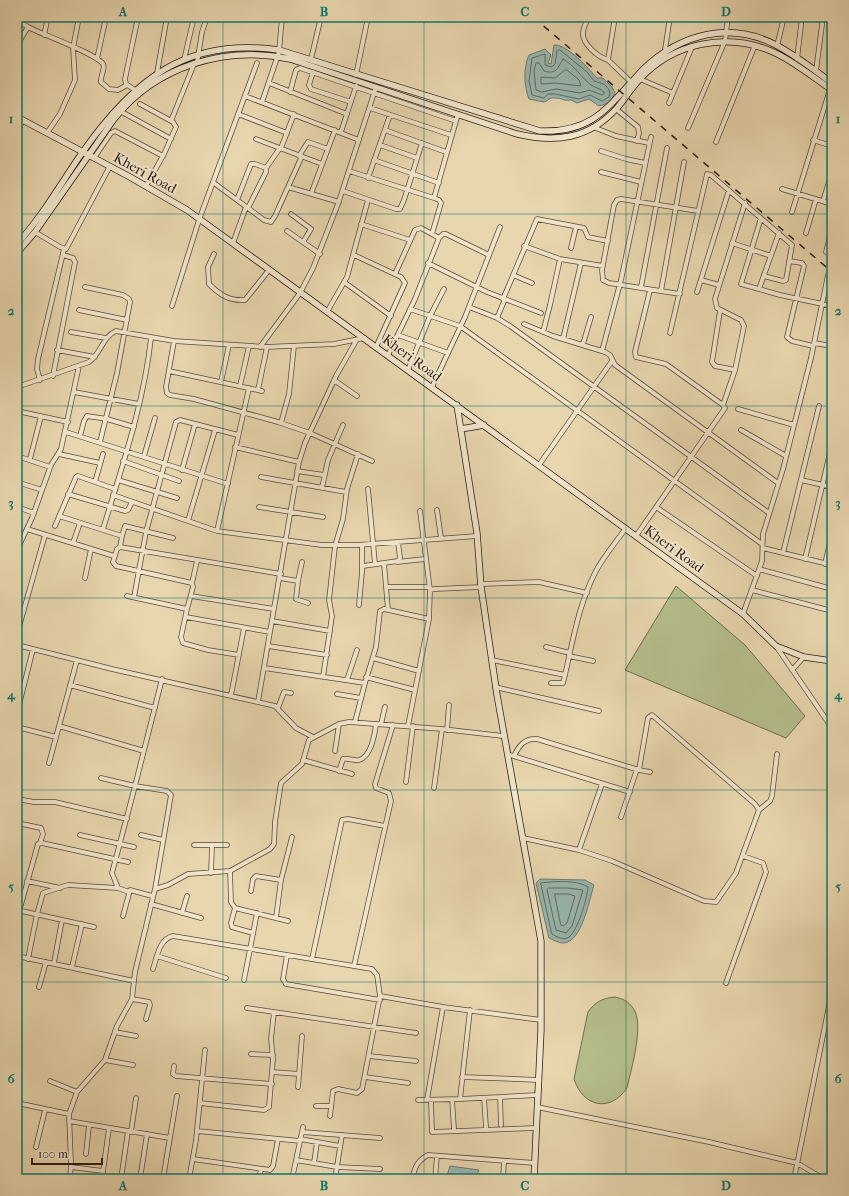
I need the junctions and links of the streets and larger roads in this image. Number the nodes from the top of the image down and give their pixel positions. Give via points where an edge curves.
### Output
1 (18, 17) edge
2 (48, 17) edge
3 (79, 17) edge
4 (106, 17) edge
5 (138, 17) edge
6 (167, 17) edge
7 (194, 17) edge
8 (207, 17) edge
9 (282, 17) edge
10 (321, 17) edge
11 (368, 17) edge
12 (588, 17) edge
13 (615, 17) edge
14 (670, 17) edge
15 (717, 17) edge
16 (784, 17) edge
17 (802, 17) edge
18 (823, 17) edge
19 (728, 18) edge
20 (28, 27) junction
21 (44, 35) junction
22 (725, 36) junction
23 (17, 45) edge
24 (755, 45) junction
25 (693, 46) junction
26 (777, 46) junction
27 (73, 48) junction
28 (665, 50) junction
29 (278, 53) junction
30 (97, 59) junction
31 (311, 59) junction
32 (797, 59) junction
33 (184, 60) junction
34 (197, 60) junction
35 (608, 60) junction
36 (257, 63) dead end
37 (816, 71) junction
38 (313, 72) junction
39 (157, 73) junction
40 (355, 76) junction
41 (640, 79) junction
42 (631, 82) junction
43 (832, 82) edge
44 (269, 83) junction
45 (127, 85) junction
46 (356, 86) junction
47 (376, 89) junction
48 (135, 90) junction
49 (831, 90) edge
50 (290, 92) junction
51 (673, 93) junction
52 (245, 96) junction
53 (262, 102) junction
54 (350, 102) junction
55 (668, 103) dead end
56 (140, 104) dead end
57 (370, 108) junction
58 (616, 109) junction
59 (120, 111) junction
60 (238, 114) junction
61 (294, 114) junction
62 (347, 114) junction
63 (458, 114) junction
64 (390, 115) junction
65 (17, 117) edge
66 (23, 120) junction
67 (171, 121) junction
68 (456, 121) junction
69 (593, 127) junction
70 (688, 128) dead end
71 (334, 130) junction
72 (385, 130) junction
73 (17, 132) edge
74 (341, 132) junction
75 (47, 133) junction
76 (287, 133) junction
77 (451, 135) junction
78 (651, 137) dead end
79 (256, 139) dead end
80 (171, 140) junction
81 (359, 140) junction
82 (813, 140) junction
83 (637, 141) junction
84 (716, 142) dead end
85 (422, 143) junction
86 (649, 143) junction
87 (380, 145) junction
88 (832, 146) edge
89 (280, 148) junction
90 (666, 148) dead end
91 (328, 149) junction
92 (601, 151) dead end
93 (446, 152) junction
94 (87, 155) junction
95 (163, 156) junction
96 (301, 156) junction
97 (417, 158) junction
98 (374, 160) junction
99 (645, 162) junction
100 (684, 162) dead end
101 (322, 164) junction
102 (110, 166) junction
103 (266, 168) junction
104 (349, 171) junction
105 (601, 172) dead end
106 (832, 172) edge
107 (412, 173) junction
108 (368, 178) junction
109 (641, 182) junction
110 (214, 183) junction
111 (439, 183) junction
112 (146, 186) junction
113 (288, 187) junction
114 (782, 189) dead end
115 (406, 190) junction
116 (729, 190) junction
117 (343, 191) junction
118 (311, 194) junction
119 (797, 194) junction
120 (434, 198) junction
121 (816, 199) junction
122 (237, 200) junction
123 (368, 200) junction
124 (637, 201) junction
125 (823, 201) junction
126 (339, 202) junction
127 (745, 203) junction
128 (656, 204) junction
129 (832, 204) edge
130 (676, 207) junction
131 (247, 208) junction
132 (698, 211) junction
133 (792, 212) dead end
134 (291, 214) dead end
135 (761, 218) junction
136 (199, 220) junction
137 (361, 224) junction
138 (500, 227) dead end
139 (576, 227) junction
140 (832, 229) edge
141 (287, 231) dead end
142 (35, 232) junction
143 (779, 233) junction
144 (806, 233) dead end
145 (17, 234) edge
146 (432, 234) junction
147 (24, 237) junction
148 (439, 238) junction
149 (410, 240) junction
150 (608, 241) junction
151 (303, 242) junction
152 (233, 243) junction
153 (732, 243) junction
154 (17, 244) edge
155 (524, 246) junction
156 (571, 248) dead end
157 (64, 249) junction
158 (751, 250) junction
159 (826, 252) dead end
160 (17, 253) edge
161 (214, 254) dead end
162 (320, 254) junction
163 (63, 255) junction
164 (354, 255) junction
165 (489, 255) junction
166 (771, 256) junction
167 (560, 259) junction
168 (789, 261) junction
169 (428, 263) junction
170 (581, 263) junction
171 (603, 266) junction
172 (269, 270) junction
173 (395, 274) junction
174 (513, 275) junction
175 (828, 275) dead end
176 (764, 276) junction
177 (701, 280) junction
178 (344, 282) junction
179 (532, 283) dead end
180 (620, 284) junction
181 (719, 285) junction
182 (85, 287) dead end
183 (477, 287) junction
184 (641, 287) junction
185 (444, 289) dead end
186 (650, 290) junction
187 (759, 290) junction
188 (661, 291) junction
189 (697, 292) dead end
190 (300, 293) junction
191 (680, 294) junction
192 (797, 298) junction
193 (504, 299) junction
194 (821, 303) junction
195 (172, 306) dead end
196 (832, 306) edge
197 (468, 307) junction
198 (410, 309) junction
199 (79, 310) dead end
200 (720, 310) junction
201 (327, 312) junction
202 (541, 312) dead end
203 (391, 316) junction
204 (430, 316) junction
205 (591, 317) dead end
206 (497, 318) junction
207 (127, 320) junction
208 (524, 324) dead end
209 (460, 326) junction
210 (70, 332) dead end
211 (124, 332) junction
212 (543, 332) junction
213 (670, 333) dead end
214 (398, 335) junction
215 (106, 338) junction
216 (151, 338) junction
217 (364, 338) junction
218 (563, 339) junction
219 (174, 341) junction
220 (356, 341) junction
221 (419, 343) junction
222 (583, 344) junction
223 (814, 344) junction
224 (229, 345) junction
225 (249, 346) junction
226 (294, 346) junction
227 (832, 346) edge
228 (260, 347) junction
229 (267, 347) junction
230 (376, 347) junction
231 (57, 350) junction
232 (602, 351) junction
233 (448, 353) junction
234 (388, 355) junction
235 (95, 357) junction
236 (612, 361) junction
237 (79, 366) junction
238 (408, 370) junction
239 (735, 370) junction
240 (169, 371) junction
241 (53, 376) junction
242 (40, 380) junction
243 (334, 380) junction
244 (221, 382) junction
245 (240, 386) junction
246 (432, 387) junction
247 (594, 387) junction
248 (17, 388) edge
249 (249, 388) junction
250 (74, 392) junction
251 (357, 396) dead end
252 (112, 398) junction
253 (139, 404) junction
254 (457, 405) junction
255 (723, 405) junction
256 (819, 406) dead end
257 (738, 408) dead end
258 (17, 411) edge
259 (577, 411) junction
260 (243, 414) junction
261 (41, 416) junction
262 (155, 418) dead end
263 (107, 419) junction
264 (68, 422) junction
265 (281, 423) junction
266 (195, 424) junction
267 (343, 425) dead end
268 (484, 425) junction
269 (794, 425) junction
270 (134, 427) junction
271 (461, 429) junction
272 (215, 430) junction
273 (741, 430) dead end
274 (66, 432) junction
275 (310, 433) junction
276 (708, 433) junction
277 (238, 435) junction
278 (80, 436) junction
279 (100, 442) junction
280 (335, 444) junction
281 (832, 444) edge
282 (235, 447) junction
283 (126, 450) junction
284 (59, 454) junction
285 (103, 454) dead end
286 (358, 454) junction
287 (17, 456) edge
288 (144, 456) junction
289 (786, 456) junction
290 (691, 457) junction
291 (30, 459) junction
292 (372, 460) dead end
293 (123, 462) junction
294 (299, 462) junction
295 (100, 463) junction
296 (164, 463) junction
297 (539, 465) junction
298 (50, 467) junction
299 (182, 470) junction
300 (297, 471) junction
301 (162, 475) junction
302 (202, 476) junction
303 (324, 476) junction
304 (261, 477) dead end
305 (118, 480) junction
306 (801, 480) junction
307 (179, 481) dead end
308 (674, 481) junction
309 (17, 482) edge
310 (96, 482) junction
311 (295, 483) junction
312 (778, 483) junction
313 (228, 484) junction
314 (822, 484) junction
315 (832, 487) edge
316 (115, 488) junction
317 (322, 488) junction
318 (368, 489) dead end
319 (42, 490) junction
320 (157, 492) junction
321 (346, 492) junction
322 (68, 494) junction
323 (113, 495) junction
324 (178, 498) dead end
325 (132, 502) junction
326 (17, 507) edge
327 (110, 507) junction
328 (259, 507) dead end
329 (656, 507) junction
330 (152, 509) junction
331 (437, 510) dead end
332 (291, 511) junction
333 (420, 511) dead end
334 (34, 513) junction
335 (769, 513) junction
336 (59, 516) junction
337 (323, 517) dead end
338 (188, 521) junction
339 (80, 522) junction
340 (55, 526) dead end
341 (626, 528) junction
342 (27, 529) junction
343 (103, 529) junction
344 (217, 531) junction
345 (146, 532) junction
346 (832, 533) edge
347 (17, 534) edge
348 (45, 535) junction
349 (22, 536) junction
350 (122, 536) junction
351 (477, 536) junction
352 (636, 536) junction
353 (173, 538) dead end
354 (441, 538) junction
355 (423, 540) junction
356 (287, 541) junction
357 (398, 542) junction
358 (73, 543) junction
359 (373, 544) junction
360 (362, 545) junction
361 (335, 546) junction
362 (762, 546) junction
363 (120, 547) junction
364 (91, 548) junction
365 (17, 550) edge
366 (141, 552) junction
367 (784, 553) junction
368 (114, 556) junction
369 (805, 558) junction
370 (425, 560) junction
371 (197, 561) junction
372 (302, 562) dead end
373 (396, 562) junction
374 (384, 563) junction
375 (375, 564) junction
376 (825, 564) junction
377 (363, 566) junction
378 (832, 566) edge
379 (759, 569) junction
380 (139, 572) junction
381 (280, 576) junction
382 (757, 576) junction
383 (85, 578) dead end
384 (298, 581) junction
385 (192, 583) junction
386 (386, 586) junction
387 (481, 586) junction
388 (429, 589) junction
389 (832, 589) edge
390 (752, 590) junction
391 (587, 593) junction
392 (127, 596) dead end
393 (191, 596) junction
394 (134, 597) junction
395 (308, 603) dead end
396 (359, 605) dead end
397 (187, 609) junction
398 (274, 609) junction
399 (388, 610) junction
400 (832, 611) edge
401 (743, 614) junction
402 (186, 617) junction
403 (429, 619) junction
404 (272, 621) junction
405 (244, 628) junction
406 (330, 631) junction
407 (270, 632) junction
408 (17, 634) edge
409 (17, 645) edge
410 (268, 646) junction
411 (776, 646) junction
412 (546, 647) dead end
413 (33, 649) junction
414 (357, 650) dead end
415 (327, 655) junction
416 (570, 655) junction
417 (239, 656) junction
418 (373, 658) junction
419 (804, 658) junction
420 (76, 660) junction
421 (492, 660) junction
422 (593, 661) dead end
423 (832, 661) edge
424 (264, 668) junction
425 (792, 670) junction
426 (419, 671) junction
427 (565, 675) junction
428 (323, 677) junction
429 (366, 677) junction
430 (162, 679) junction
431 (346, 680) junction
432 (365, 683) junction
433 (551, 683) dead end
434 (70, 685) junction
435 (496, 687) junction
436 (415, 690) junction
437 (291, 693) dead end
438 (337, 694) dead end
439 (231, 695) junction
440 (361, 698) junction
441 (258, 702) junction
442 (449, 705) dead end
443 (385, 707) dead end
444 (155, 708) junction
445 (278, 708) junction
446 (599, 711) dead end
447 (17, 713) edge
448 (355, 722) junction
449 (831, 723) edge
450 (339, 724) junction
451 (379, 724) junction
452 (393, 725) junction
453 (59, 726) junction
454 (411, 726) junction
455 (17, 727) edge
456 (832, 728) edge
457 (442, 729) junction
458 (448, 730) junction
459 (503, 736) junction
460 (56, 737) junction
461 (313, 737) junction
462 (144, 751) junction
463 (335, 751) dead end
464 (507, 754) junction
465 (777, 754) dead end
466 (514, 756) junction
467 (303, 760) junction
468 (49, 763) dead end
469 (638, 769) junction
470 (340, 771) junction
471 (650, 772) dead end
472 (352, 774) dead end
473 (101, 778) dead end
474 (406, 782) dead end
475 (602, 784) junction
476 (135, 786) junction
477 (434, 788) dead end
478 (630, 792) junction
479 (17, 799) edge
480 (759, 810) junction
481 (621, 817) dead end
482 (126, 819) junction
483 (17, 824) edge
484 (385, 826) junction
485 (80, 835) dead end
486 (141, 835) dead end
487 (292, 837) dead end
488 (523, 838) junction
489 (163, 840) junction
490 (40, 843) junction
491 (120, 844) junction
492 (194, 844) dead end
493 (212, 845) junction
494 (227, 845) dead end
495 (134, 847) dead end
496 (579, 850) junction
497 (742, 856) junction
498 (116, 860) junction
499 (128, 862) dead end
500 (230, 871) junction
501 (211, 873) junction
502 (281, 880) junction
503 (27, 881) junction
504 (60, 888) junction
505 (118, 888) junction
506 (155, 889) junction
507 (251, 891) dead end
508 (17, 892) edge
509 (128, 892) junction
510 (24, 894) junction
511 (152, 896) junction
512 (187, 896) dead end
513 (151, 904) junction
514 (235, 908) junction
515 (18, 910) edge
516 (182, 913) junction
517 (37, 914) junction
518 (257, 914) junction
519 (123, 916) dead end
520 (202, 918) dead end
521 (276, 918) junction
522 (17, 919) edge
523 (62, 920) junction
524 (288, 921) dead end
525 (82, 924) junction
526 (94, 927) dead end
527 (253, 933) junction
528 (250, 949) junction
529 (287, 955) junction
530 (17, 956) edge
531 (157, 956) junction
532 (28, 958) junction
533 (312, 959) junction
534 (46, 962) junction
535 (54, 963) junction
536 (354, 966) junction
537 (72, 967) junction
538 (153, 969) dead end
539 (226, 978) dead end
540 (244, 980) dead end
541 (134, 981) junction
542 (726, 983) dead end
543 (39, 987) dead end
544 (832, 992) edge
545 (380, 998) junction
546 (132, 999) junction
547 (443, 1007) junction
548 (247, 1008) dead end
549 (470, 1010) junction
550 (274, 1012) junction
551 (146, 1019) dead end
552 (541, 1020) junction
553 (374, 1028) junction
554 (115, 1032) junction
555 (416, 1033) dead end
556 (136, 1036) dead end
557 (302, 1036) dead end
558 (205, 1050) dead end
559 (251, 1054) dead end
560 (273, 1055) junction
561 (369, 1056) junction
562 (105, 1060) junction
563 (416, 1061) dead end
564 (134, 1065) dead end
565 (174, 1066) dead end
566 (272, 1072) junction
567 (299, 1074) junction
568 (365, 1077) junction
569 (462, 1077) junction
570 (202, 1078) junction
571 (539, 1080) junction
572 (50, 1081) dead end
573 (408, 1082) dead end
574 (272, 1084) junction
575 (298, 1087) dead end
576 (77, 1092) junction
577 (538, 1095) junction
578 (177, 1096) dead end
579 (500, 1097) junction
580 (136, 1098) dead end
581 (484, 1098) junction
582 (452, 1099) junction
583 (460, 1099) junction
584 (418, 1100) dead end
585 (429, 1100) junction
586 (17, 1103) edge
587 (200, 1103) junction
588 (316, 1106) dead end
589 (331, 1106) junction
590 (537, 1107) junction
591 (45, 1110) junction
592 (69, 1114) junction
593 (330, 1116) dead end
594 (69, 1121) junction
595 (89, 1125) junction
596 (501, 1125) dead end
597 (303, 1127) dead end
598 (486, 1127) dead end
599 (109, 1128) junction
600 (536, 1128) junction
601 (454, 1129) dead end
602 (129, 1131) junction
603 (197, 1131) junction
604 (302, 1132) junction
605 (147, 1134) junction
606 (342, 1135) junction
607 (170, 1138) junction
608 (380, 1138) dead end
609 (278, 1139) junction
610 (300, 1140) junction
611 (317, 1142) junction
612 (340, 1146) junction
613 (36, 1147) dead end
614 (86, 1154) dead end
615 (437, 1156) junction
616 (193, 1160) junction
617 (296, 1160) junction
618 (504, 1161) junction
619 (17, 1162) edge
620 (314, 1163) junction
621 (535, 1163) junction
622 (798, 1163) junction
623 (71, 1166) junction
624 (337, 1167) junction
625 (261, 1169) junction
626 (380, 1170) dead end
627 (103, 1171) junction
628 (17, 1178) edge
629 (70, 1179) edge
630 (102, 1179) edge
631 (121, 1179) edge
632 (140, 1179) edge
633 (163, 1179) edge
634 (189, 1179) edge
635 (259, 1179) edge
636 (292, 1179) edge
637 (335, 1179) edge
638 (412, 1179) edge
639 (434, 1179) edge
640 (503, 1179) edge
641 (534, 1179) edge
642 (794, 1179) edge
643 (824, 1179) edge

1 - 20 street via 20,22
2 - 21 street
3 - 27 street
4 - 30 street
5 - 45 street via 125,79
6 - 39 street
7 - 33 street
8 - 34 street
9 - 29 street
10 - 31 street
11 - 40 street
12 - 35 street via 583,31 584,39 600,56
13 - 35 street
14 - 28 street
15 - 19 street
16 - 26 street
17 - 32 street
18 - 37 street
19 - 22 street
20 - 21 street
20 - 23 street
21 - 27 street
22 - 24 street
22 - 25 street via 713,42
22 - 26 street via 767,41
22 - 28 street via 700,36
22 - 70 street
24 - 49 street via 772,51
24 - 84 street
25 - 41 street via 664,59
25 - 51 street
26 - 32 street
27 - 30 street
27 - 75 street via 75,80 60,114
28 - 42 street
29 - 31 street
29 - 34 street via 236,54
29 - 40 street
29 - 44 street
30 - 45 street via 104,64 100,78 102,85 113,90 122,89
31 - 40 street
32 - 37 street
33 - 34 street
33 - 39 street
34 - 59 street via 151,84
34 - 67 street
35 - 42 street
36 - 52 street
37 - 43 street
38 - 46 street
38 - 50 street via 298,69
38 - 54 street via 309,85 311,89
39 - 48 street
40 - 42 street via 540,131 579,127 596,118 611,106
40 - 47 street
41 - 51 street
41 - 58 street
44 - 50 street
44 - 53 street
45 - 48 street
46 - 47 street
46 - 54 street
47 - 57 street
47 - 63 street
47 - 68 street
48 - 94 street via 115,109
49 - 82 street
50 - 62 street
51 - 55 street
52 - 53 street
52 - 60 street
53 - 61 street
54 - 62 street
56 - 67 street
57 - 64 street
57 - 81 street
58 - 69 street
58 - 83 street via 638,127
59 - 80 street
59 - 94 street
60 - 76 street
60 - 110 street
61 - 71 street
61 - 76 street
62 - 74 street
63 - 68 street
63 - 69 street via 534,138 566,138
64 - 72 street
64 - 77 street
65 - 66 street, Kheri Road
66 - 73 street
66 - 75 street, Kheri Road
67 - 80 street via 176,127
68 - 77 street
69 - 83 street
71 - 74 street
71 - 91 street
72 - 85 street
72 - 87 street
74 - 81 street
75 - 94 street, Kheri Road
76 - 89 street
77 - 93 street
78 - 86 street
79 - 89 street
80 - 95 street
81 - 104 street
82 - 88 street
82 - 119 street
83 - 86 street
85 - 93 street
85 - 97 street
86 - 99 street
87 - 97 street
87 - 98 street
89 - 96 street
89 - 103 street
90 - 128 street
91 - 96 street via 308,142
91 - 101 street
92 - 99 street
93 - 111 street
94 - 95 street via 115,131
94 - 102 street, Kheri Road
94 - 142 street
94 - 147 street
95 - 112 street
96 - 101 street
96 - 113 street
97 - 107 street
98 - 107 street
98 - 108 street
99 - 109 street
100 - 130 street
101 - 118 street
102 - 112 street, Kheri Road
102 - 157 street
103 - 122 street via 251,164
103 - 131 street
104 - 108 street
104 - 117 street
105 - 109 street
106 - 125 street
107 - 111 street
107 - 115 street
108 - 115 street
109 - 124 street
110 - 122 street
110 - 136 street
111 - 120 street
112 - 136 street, Kheri Road
113 - 118 street
113 - 131 street via 270,222
114 - 119 street
115 - 120 street
115 - 123 street via 403,204 398,209
116 - 127 street
116 - 132 street via 707,174
116 - 177 street
117 - 123 street
117 - 126 street
118 - 126 street
119 - 121 street
119 - 133 street
120 - 146 street via 441,203
121 - 125 street
121 - 144 street
122 - 131 street
123 - 137 street
124 - 128 street
124 - 150 street via 619,199 616,202
124 - 180 street
125 - 129 street
126 - 162 street
127 - 135 street
127 - 153 street
128 - 130 street
128 - 184 street
130 - 132 street
130 - 188 street
131 - 152 street
132 - 191 street
134 - 151 street via 311,229
135 - 143 street
135 - 158 street
136 - 152 street, Kheri Road
136 - 195 street
137 - 149 street
137 - 164 street
138 - 165 street
139 - 150 street via 586,229 588,237
139 - 155 street via 537,219
139 - 156 street
140 - 159 street
141 - 151 street
142 - 157 street
142 - 160 street
143 - 166 street
143 - 168 street via 792,245
145 - 147 street
146 - 148 street
146 - 149 street via 418,228
147 - 154 street
148 - 165 street via 446,234
148 - 169 street
149 - 173 street
150 - 171 street
151 - 162 street
152 - 172 street, Kheri Road
153 - 158 street
153 - 181 street
155 - 167 street
155 - 174 street
157 - 163 street
158 - 166 street
158 - 187 street via 741,282 744,286
161 - 172 street via 208,267 209,284 221,296 237,301 245,300
162 - 190 street
163 - 231 street via 73,258 75,262
163 - 242 street via 38,359
164 - 173 street
164 - 178 street
165 - 183 street
166 - 176 street
167 - 170 street
167 - 212 street
168 - 176 street via 785,281
168 - 192 street via 802,263 804,266
169 - 183 street
169 - 198 street
170 - 171 street
170 - 218 street
171 - 180 street via 603,280
172 - 190 street, Kheri Road
173 - 203 street via 405,283
174 - 179 street
174 - 193 street
175 - 194 street
176 - 187 street
177 - 181 street
177 - 189 street
178 - 201 street
178 - 203 street
180 - 184 street
180 - 232 street
181 - 200 street via 715,304
182 - 207 street via 127,296 130,302
183 - 193 street
183 - 197 street
184 - 186 street
185 - 204 street
186 - 188 street
186 - 255 street via 635,352 636,357 666,364
187 - 192 street
188 - 191 street
190 - 201 street, Kheri Road
190 - 228 street
191 - 213 street
192 - 194 street
192 - 223 street via 787,337 796,342
193 - 202 street
193 - 206 street
194 - 196 street
194 - 223 street
197 - 206 street
197 - 209 street
198 - 204 street
198 - 214 street
199 - 207 street
200 - 239 street via 739,318 743,323
200 - 239 street via 712,364
201 - 217 street, Kheri Road
203 - 230 street
204 - 209 street
204 - 221 street
205 - 222 street
206 - 247 street
207 - 211 street
208 - 212 street
209 - 233 street
209 - 259 street
210 - 215 street
211 - 215 street via 116,331
211 - 216 street
211 - 252 street
212 - 218 street
214 - 221 street
214 - 234 street
215 - 235 street
216 - 219 street
216 - 253 street
217 - 220 street
217 - 230 street, Kheri Road
218 - 222 street
219 - 224 street
219 - 240 street
220 - 226 street
220 - 243 street
221 - 233 street
221 - 238 street
222 - 232 street
223 - 227 street
223 - 269 street
224 - 225 street
224 - 244 street
225 - 228 street
225 - 245 street
226 - 229 street
226 - 265 street via 289,394
228 - 229 street
229 - 249 street via 260,391
230 - 234 street, Kheri Road
231 - 235 street
231 - 241 street
232 - 236 street via 610,355
233 - 246 street
234 - 238 street, Kheri Road
235 - 237 street
236 - 247 street
236 - 276 street
237 - 241 street
237 - 250 street
238 - 246 street, Kheri Road
239 - 255 street
240 - 244 street
240 - 260 street via 166,387 170,395 194,399
241 - 242 street
242 - 248 street
243 - 251 street
243 - 275 street
244 - 245 street
245 - 249 street
246 - 254 street, Kheri Road
247 - 259 street
247 - 290 street
249 - 260 street
250 - 252 street
250 - 264 street
252 - 253 street
252 - 263 street
253 - 270 street
254 - 268 street, Kheri Road
254 - 271 street
255 - 276 street via 725,408
256 - 306 street
257 - 269 street
258 - 261 street
259 - 297 street
259 - 308 street
260 - 265 street
260 - 277 street
261 - 264 street
261 - 291 street
262 - 288 street
263 - 270 street
263 - 278 street via 86,417
263 - 279 street
264 - 274 street
265 - 275 street
266 - 272 street
266 - 296 street via 177,421
266 - 299 street
267 - 280 street
268 - 271 street
268 - 297 street, Kheri Road
269 - 289 street
270 - 283 street
271 - 351 street
272 - 277 street
272 - 302 street
273 - 289 street
274 - 278 street
274 - 284 street
275 - 280 street
275 - 294 street
276 - 290 street
276 - 312 street
277 - 282 street
278 - 279 street
279 - 283 street
280 - 286 street
280 - 303 street
281 - 314 street
282 - 294 street
282 - 313 street
283 - 288 street
283 - 293 street
284 - 295 street
284 - 298 street
285 - 295 street
286 - 292 street
286 - 321 street
287 - 291 street
288 - 296 street
289 - 312 street
290 - 308 street
290 - 335 street
291 - 298 street
293 - 301 street
293 - 305 street
294 - 300 street
295 - 310 street
296 - 299 street
296 - 301 street
297 - 341 street, Kheri Road
298 - 319 street
299 - 302 street
300 - 303 street
300 - 311 street
301 - 307 street
301 - 320 street
302 - 313 street
302 - 338 street
303 - 317 street
304 - 311 street
305 - 316 street
305 - 320 street
306 - 314 street
306 - 367 street
308 - 329 street
308 - 362 street
309 - 319 street
310 - 316 street
310 - 322 street via 77,476
311 - 317 street
311 - 332 street
312 - 335 street
313 - 344 street
314 - 315 street
314 - 369 street
316 - 323 street
317 - 321 street
318 - 359 street
319 - 334 street
320 - 324 street
320 - 330 street
321 - 361 street via 343,520
322 - 327 street
322 - 336 street
323 - 325 street
323 - 327 street
325 - 327 street via 126,511
325 - 330 street
326 - 334 street
327 - 343 street
328 - 332 street
329 - 352 street
329 - 382 street
330 - 338 street
330 - 345 street
331 - 354 street
332 - 337 street
332 - 356 street
333 - 355 street
334 - 342 street
335 - 362 street
336 - 339 street
336 - 340 street
338 - 344 street
339 - 343 street
339 - 358 street
341 - 352 street, Kheri Road
341 - 391 street via 596,572
342 - 348 street
342 - 349 street
343 - 350 street
344 - 356 street
345 - 350 street via 125,526 122,529
345 - 353 street
345 - 366 street
346 - 376 street
347 - 349 street
348 - 358 street
348 - 408 street
349 - 365 street
350 - 363 street
351 - 354 street
351 - 387 street
352 - 401 street, Kheri Road
354 - 355 street
355 - 357 street
355 - 370 street
356 - 361 street
356 - 381 street
357 - 359 street
357 - 373 street via 400,558
358 - 364 street
359 - 360 street
359 - 375 street
360 - 361 street
360 - 377 street
361 - 406 street via 329,600 332,612
362 - 367 street
362 - 379 street via 764,556
363 - 366 street
363 - 368 street via 116,548
364 - 368 street
364 - 383 street
366 - 371 street
366 - 380 street
367 - 369 street
368 - 380 street via 113,562 116,566
369 - 376 street
370 - 373 street
370 - 388 street
371 - 381 street
371 - 385 street
372 - 384 street
373 - 374 street
374 - 375 street
374 - 386 street
375 - 377 street
376 - 378 street
377 - 396 street
379 - 382 street
379 - 389 street
380 - 385 street
380 - 394 street
381 - 384 street
381 - 398 street
382 - 390 street
384 - 395 street via 296,599
385 - 393 street
386 - 388 street
386 - 399 street
387 - 388 street
387 - 391 street via 539,582
387 - 421 street
388 - 403 street
390 - 400 street
390 - 401 street
391 - 416 street via 577,620
392 - 394 street
393 - 397 street
393 - 398 street
394 - 397 street
397 - 402 street
398 - 404 street
399 - 403 street
399 - 418 street via 382,609 379,613
401 - 411 street, Kheri Road
402 - 405 street
402 - 417 street via 181,637 183,643
403 - 426 street
404 - 406 street
404 - 407 street
405 - 407 street
405 - 417 street
406 - 415 street
407 - 410 street
409 - 413 street
410 - 415 street
410 - 424 street
411 - 419 street
411 - 425 street
412 - 416 street
413 - 420 street
413 - 447 street
414 - 431 street
415 - 428 street
416 - 422 street
416 - 427 street
417 - 439 street
418 - 426 street
418 - 429 street
419 - 423 street
419 - 425 street
420 - 430 street
420 - 434 street
421 - 427 street
421 - 435 street
424 - 428 street
424 - 441 street
425 - 449 street
426 - 436 street
427 - 433 street via 563,683
428 - 431 street
429 - 432 street
429 - 436 street
430 - 439 street
430 - 444 street
431 - 432 street
432 - 440 street
434 - 444 street
434 - 453 street
435 - 446 street
435 - 459 street
436 - 454 street
437 - 445 street via 284,692
438 - 440 street
439 - 441 street
440 - 448 street
441 - 445 street
442 - 458 street
443 - 451 street
444 - 462 street
445 - 461 street via 296,728
448 - 450 street
448 - 451 street
449 - 456 street
450 - 461 street
450 - 463 street
451 - 452 street
451 - 470 street via 366,755 360,760 345,759
452 - 454 street
452 - 484 street via 375,780 376,788 391,796
453 - 460 street
453 - 462 street
454 - 457 street
454 - 474 street
455 - 460 street
457 - 458 street
457 - 477 street
458 - 459 street
459 - 464 street
460 - 468 street
461 - 467 street via 307,744
462 - 476 street
464 - 466 street
464 - 488 street
465 - 480 street via 770,802
466 - 469 street via 523,742 531,738
466 - 475 street
467 - 470 street
467 - 500 street via 282,783 272,847
469 - 471 street
469 - 478 street
469 - 480 street via 648,718 655,715
470 - 472 street
473 - 476 street
475 - 478 street
475 - 496 street
476 - 482 street
476 - 489 street via 167,791 171,795
478 - 481 street
479 - 482 street via 55,802
480 - 497 street
482 - 491 street
483 - 490 street via 41,828 43,834
484 - 533 street via 342,820
484 - 536 street
485 - 491 street
486 - 489 street
487 - 502 street
488 - 496 street
488 - 552 street via 542,941
489 - 506 street
490 - 498 street
490 - 503 street via 36,846
491 - 495 street
491 - 498 street
492 - 493 street
493 - 494 street
493 - 501 street
496 - 497 street via 612,861 710,903 719,900 733,880
497 - 542 street via 763,863 766,872
498 - 499 street
498 - 505 street via 112,873
500 - 501 street
500 - 514 street via 231,902
501 - 506 street via 188,874
502 - 507 street via 256,876
502 - 521 street
503 - 504 street
503 - 510 street
504 - 505 street via 68,885
504 - 517 street via 43,893
505 - 509 street
506 - 511 street
508 - 510 street
509 - 511 street via 132,890
509 - 519 street
510 - 515 street
511 - 513 street
512 - 516 street
513 - 516 street
513 - 541 street
514 - 518 street
514 - 527 street via 232,927
515 - 517 street
515 - 522 street
516 - 520 street
517 - 523 street
517 - 532 street
518 - 521 street
518 - 527 street
521 - 524 street
523 - 525 street
523 - 535 street
525 - 526 street
525 - 537 street
527 - 528 street
528 - 529 street
528 - 531 street via 173,936 164,940
528 - 540 street
529 - 533 street
529 - 545 street via 283,979 286,984
530 - 532 street
531 - 538 street
531 - 539 street
532 - 534 street
533 - 536 street
534 - 535 street
534 - 543 street
535 - 537 street
536 - 545 street via 372,969 375,972
537 - 541 street
541 - 546 street
544 - 622 street
545 - 547 street
545 - 553 street
546 - 551 street via 149,1002
546 - 554 street
547 - 549 street
547 - 585 street
548 - 550 street
549 - 552 street
549 - 569 street
550 - 553 street
550 - 560 street via 271,1039
552 - 571 street
553 - 555 street
553 - 561 street
554 - 556 street
554 - 562 street
557 - 567 street
558 - 570 street
559 - 560 street
560 - 566 street
561 - 563 street
561 - 568 street
562 - 564 street
562 - 576 street
565 - 570 street via 173,1074 176,1076
566 - 567 street
566 - 574 street
567 - 575 street
568 - 573 street
568 - 589 street via 359,1093 338,1089 333,1091
569 - 571 street
569 - 583 street
570 - 574 street
570 - 587 street
571 - 577 street
572 - 576 street
574 - 587 street via 267,1109
576 - 592 street
577 - 579 street
577 - 590 street
578 - 607 street
579 - 581 street
579 - 596 street
580 - 602 street
581 - 583 street
581 - 598 street
582 - 583 street
582 - 585 street
582 - 601 street
584 - 585 street
585 - 600 street via 432,1132
586 - 591 street
587 - 603 street
588 - 589 street
589 - 593 street
590 - 600 street
590 - 622 street
591 - 592 street
591 - 613 street
592 - 594 street
594 - 595 street
594 - 623 street
595 - 599 street
595 - 614 street
597 - 604 street
599 - 602 street
599 - 627 street
600 - 621 street
602 - 605 street
602 - 631 street
603 - 609 street
603 - 616 street
604 - 606 street
604 - 610 street
605 - 607 street
605 - 632 street
606 - 608 street
606 - 612 street
607 - 633 street
609 - 610 street
609 - 625 street via 272,1168
610 - 611 street
610 - 617 street
611 - 612 street
611 - 620 street
612 - 624 street
615 - 618 street
615 - 638 street via 428,1155 422,1158 415,1167
615 - 639 street
616 - 625 street
616 - 634 street
617 - 620 street
617 - 636 street
618 - 621 street
618 - 640 street
619 - 628 street
620 - 624 street
621 - 641 street
622 - 642 street
622 - 643 street
623 - 627 street
623 - 629 street
624 - 626 street
624 - 637 street
625 - 635 street
627 - 630 street

